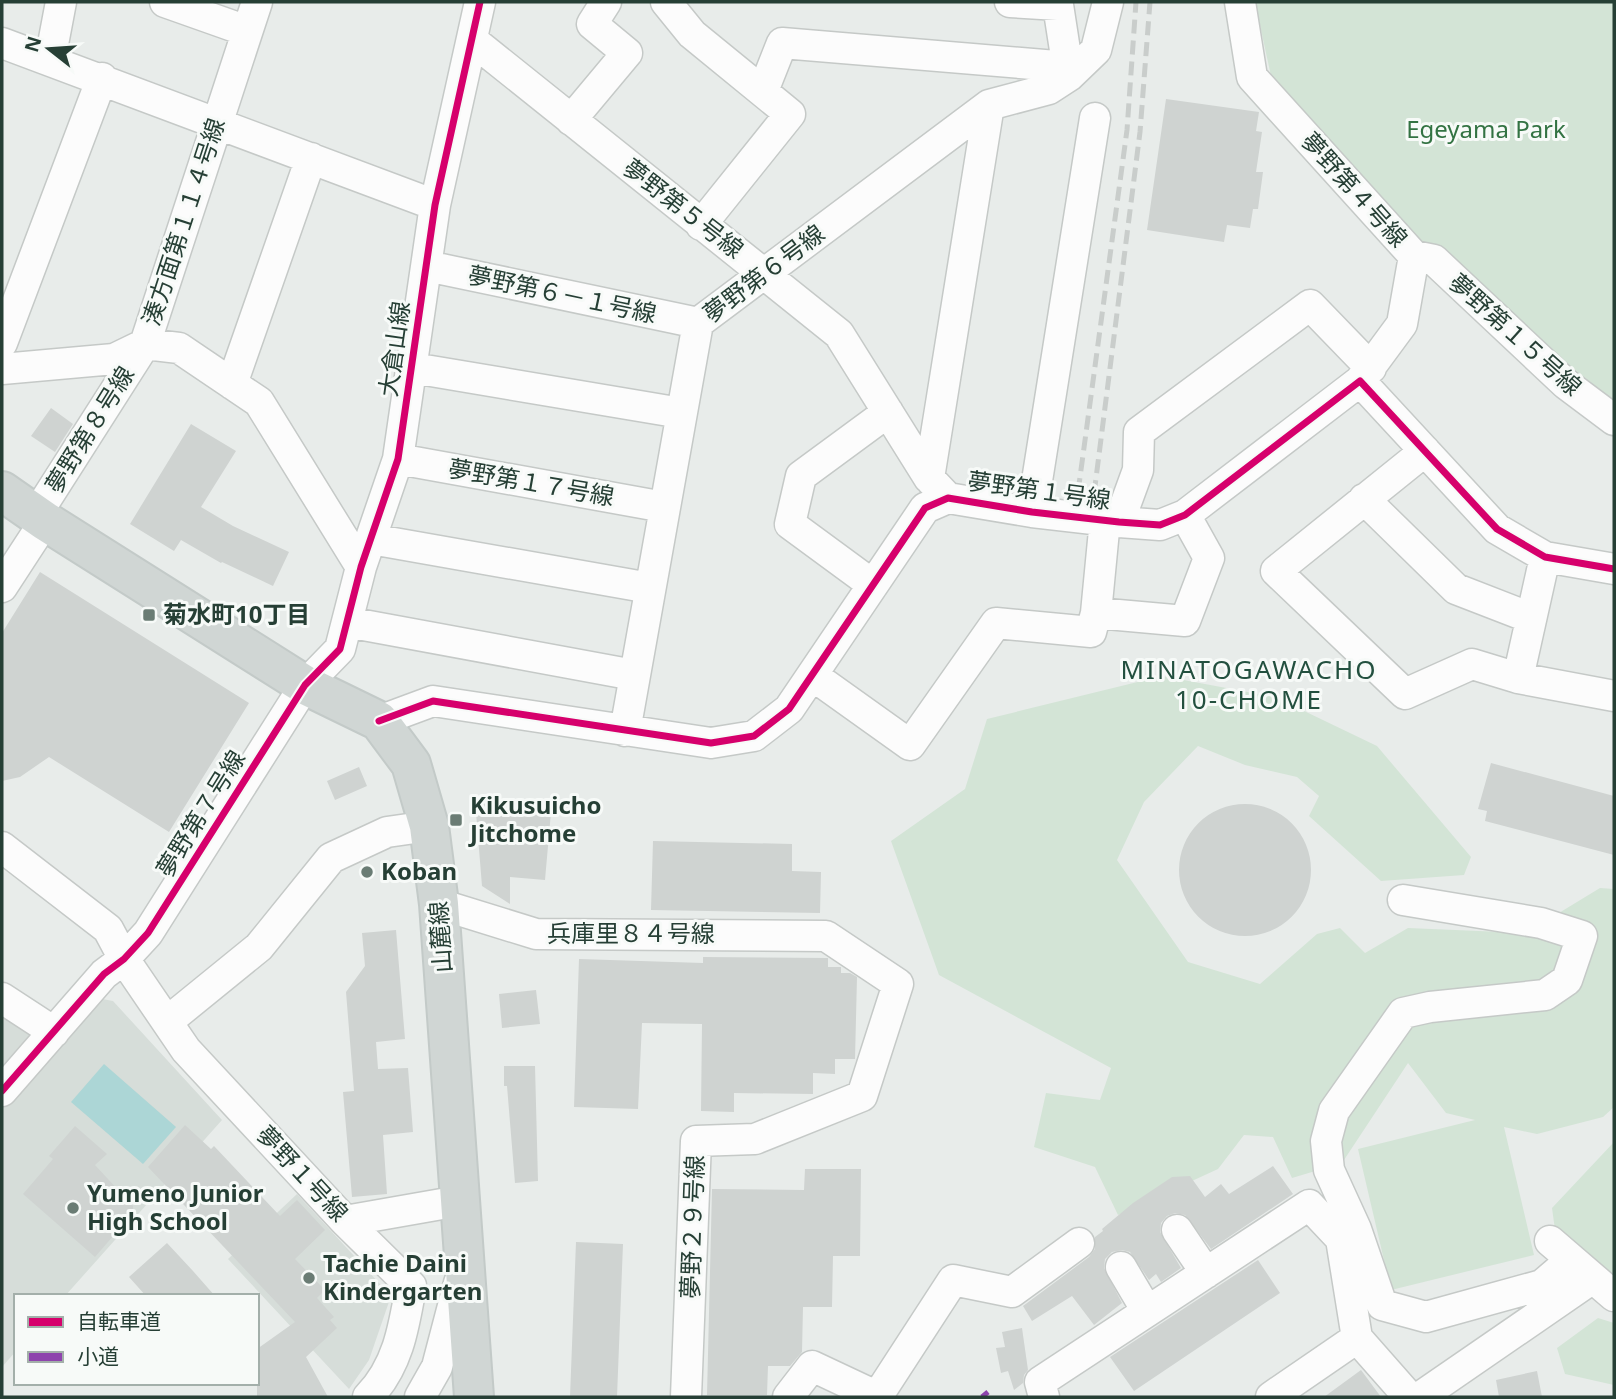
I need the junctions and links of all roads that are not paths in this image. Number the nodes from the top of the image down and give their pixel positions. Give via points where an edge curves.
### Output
1 (61, 2) edge
2 (165, 2) edge
3 (257, 2) edge
4 (480, 2) edge
5 (606, 2) edge
6 (666, 2) edge
7 (1010, 2) edge
8 (1108, 2) edge
9 (1240, 2) edge
10 (1058, 3) edge
11 (247, 31) junction
12 (472, 40) junction
13 (2, 43) edge
14 (50, 60) junction
15 (1069, 71) junction
16 (102, 78) junction
17 (762, 91) junction
18 (989, 105) junction
19 (1095, 118) dead end
20 (571, 120) junction
21 (216, 122) junction
22 (311, 158) junction
23 (435, 205) junction
24 (701, 225) junction
25 (1414, 256) junction
26 (427, 266) junction
27 (764, 273) junction
28 (698, 323) junction
29 (2, 343) edge
30 (145, 344) junction
31 (413, 368) junction
32 (2, 369) edge
33 (1366, 375) junction
34 (232, 384) junction
35 (888, 412) junction
36 (681, 413) junction
37 (1614, 420) edge
38 (1424, 451) junction
39 (398, 459) junction
40 (939, 488) junction
41 (2, 491) edge
42 (1364, 499) junction
43 (664, 507) junction
44 (1032, 512) junction
45 (1185, 515) junction
46 (41, 518) junction
47 (1112, 521) junction
48 (371, 538) junction
49 (1545, 557) junction
50 (361, 567) junction
51 (1614, 569) edge
52 (873, 585) junction
53 (2, 587) edge
54 (650, 588) junction
55 (1096, 613) junction
56 (1531, 618) junction
57 (347, 622) junction
58 (812, 674) junction
59 (634, 675) junction
60 (1518, 678) junction
61 (305, 684) junction
62 (1614, 696) edge
63 (379, 721) junction
64 (625, 731) junction
65 (429, 826) junction
66 (2, 847) edge
67 (1402, 900) dead end
68 (439, 904) junction
69 (827, 936) joint
70 (124, 960) junction
71 (2, 998) edge
72 (168, 1021) junction
73 (54, 1032) junction
74 (2, 1091) edge
75 (459, 1201) junction
76 (345, 1221) junction
77 (1177, 1230) dead end
78 (1079, 1243) dead end
79 (464, 1265) junction
80 (1121, 1268) dead end
81 (1582, 1269) edge
82 (1206, 1273) junction
83 (1147, 1311) junction
84 (1357, 1338) junction
85 (368, 1397) edge
86 (420, 1397) edge
87 (474, 1397) edge
88 (687, 1397) edge
89 (788, 1397) edge
90 (877, 1397) edge
91 (1044, 1397) edge
92 (1271, 1397) edge
93 (1409, 1397) edge
94 (1420, 1397) edge

1 - 14 street
2 - 11 street
3 - 11 street, 湊方面第１１４号線
4 - 12 street, 大倉山線
5 - 20 street via 592,24 627,53
6 - 17 street via 692,34
7 - 10 street
8 - 15 street, 夢野第６号線 via 1096,50
9 - 25 street, 夢野第４号線 via 1252,77
10 - 15 street
11 - 21 street, 湊方面第１１４号線
12 - 20 street, 夢野第５号線
12 - 23 street, 大倉山線
13 - 14 street
14 - 16 street
15 - 17 street via 782,43
15 - 18 street, 夢野第６号線 via 1049,89
16 - 21 street
16 - 29 street
17 - 24 street via 790,114
18 - 27 street, 夢野第６号線
18 - 40 street
19 - 44 street
20 - 24 street, 夢野第５号線
21 - 22 street
21 - 30 street, 湊方面第１１４号線
22 - 23 street
22 - 34 street
23 - 26 street, 大倉山線
24 - 27 street, 夢野第５号線
25 - 33 street, 夢野第４号線 via 1402,324
25 - 37 street, 夢野第１５号線 via 1434,260 1566,384
26 - 28 street, 夢野第６－１号線
26 - 31 street, 大倉山線
27 - 28 street, 夢野第６号線
27 - 35 street, 夢野第５号線 via 839,334
28 - 36 street, 夢野第６号線
30 - 32 street, 湊方面第１１４号線 via 114,359
30 - 34 street via 179,348
30 - 46 street, 夢野第８号線
31 - 36 street
31 - 39 street, 大倉山線
33 - 38 street
33 - 45 street, 夢野第１号線
33 - 47 street via 1310,305 1139,432 1138,470
34 - 50 street via 259,402
35 - 40 street, 夢野第５号線
35 - 52 street via 801,476 790,524
36 - 43 street, 夢野第６号線
38 - 42 street
38 - 49 street via 1497,529
39 - 43 street, 夢野第１７号線
39 - 48 street, 大倉山線
40 - 44 street, 夢野第１号線
40 - 52 street, 夢野第１号線
41 - 46 main road, 山麓線
42 - 56 street via 1456,589
42 - 60 street via 1276,571 1405,694 1472,663
43 - 54 street, 夢野第６号線
44 - 47 street, 夢野第１号線
45 - 47 street, 夢野第１号線 via 1160,525
45 - 55 street via 1209,558 1185,621
46 - 53 street, 夢野第８号線
46 - 61 main road, 山麓線
47 - 55 street
48 - 50 street, 大倉山線
48 - 54 street
49 - 51 street
49 - 56 street
50 - 57 street, 大倉山線
52 - 58 street, 夢野第１号線
54 - 59 street, 夢野第６号線
55 - 58 street via 1091,632 996,622 910,745
56 - 60 street
57 - 59 street
57 - 61 street, 大倉山線 via 340,649
58 - 64 street, 夢野第１号線 via 789,709 754,736 711,743
59 - 64 street, 夢野第６号線
60 - 62 street
61 - 63 main road, 山麓線
61 - 70 street, 夢野第７号線 via 148,933
63 - 64 street, 夢野第１号線 via 433,701
63 - 65 main road, 山麓線 via 411,764
65 - 68 main road, 山麓線
65 - 72 street via 387,832 331,858 259,947
66 - 70 street via 108,929
67 - 81 street via 1541,923 1582,936 1567,980 1545,995 1402,1013 1334,1111 1326,1141 1329,1170 1356,1229 1382,1305 1426,1317 1542,1285
68 - 69 street, 兵庫里８４号線 via 536,934
68 - 75 main road, 山麓線
69 - 88 street, 夢野２９号線 via 898,984 862,1096 755,1139 696,1141
70 - 72 street, 夢野１号線
70 - 73 street, 夢野第７号線 via 104,974
71 - 73 street
72 - 76 street, 夢野１号線 via 186,1050
73 - 74 street, 夢野第７号線
75 - 76 street
75 - 79 main road, 山麓線
76 - 85 street, 夢野１号線 via 411,1286 403,1336 381,1383
77 - 82 street
78 - 90 street via 1012,1292 953,1280
79 - 86 street via 437,1367
79 - 87 main road, 山麓線
80 - 83 street
81 - 94 street
82 - 83 street
82 - 84 street via 1309,1205 1341,1239
83 - 91 street via 1040,1381
84 - 92 street
84 - 93 street
89 - 90 street via 812,1366

